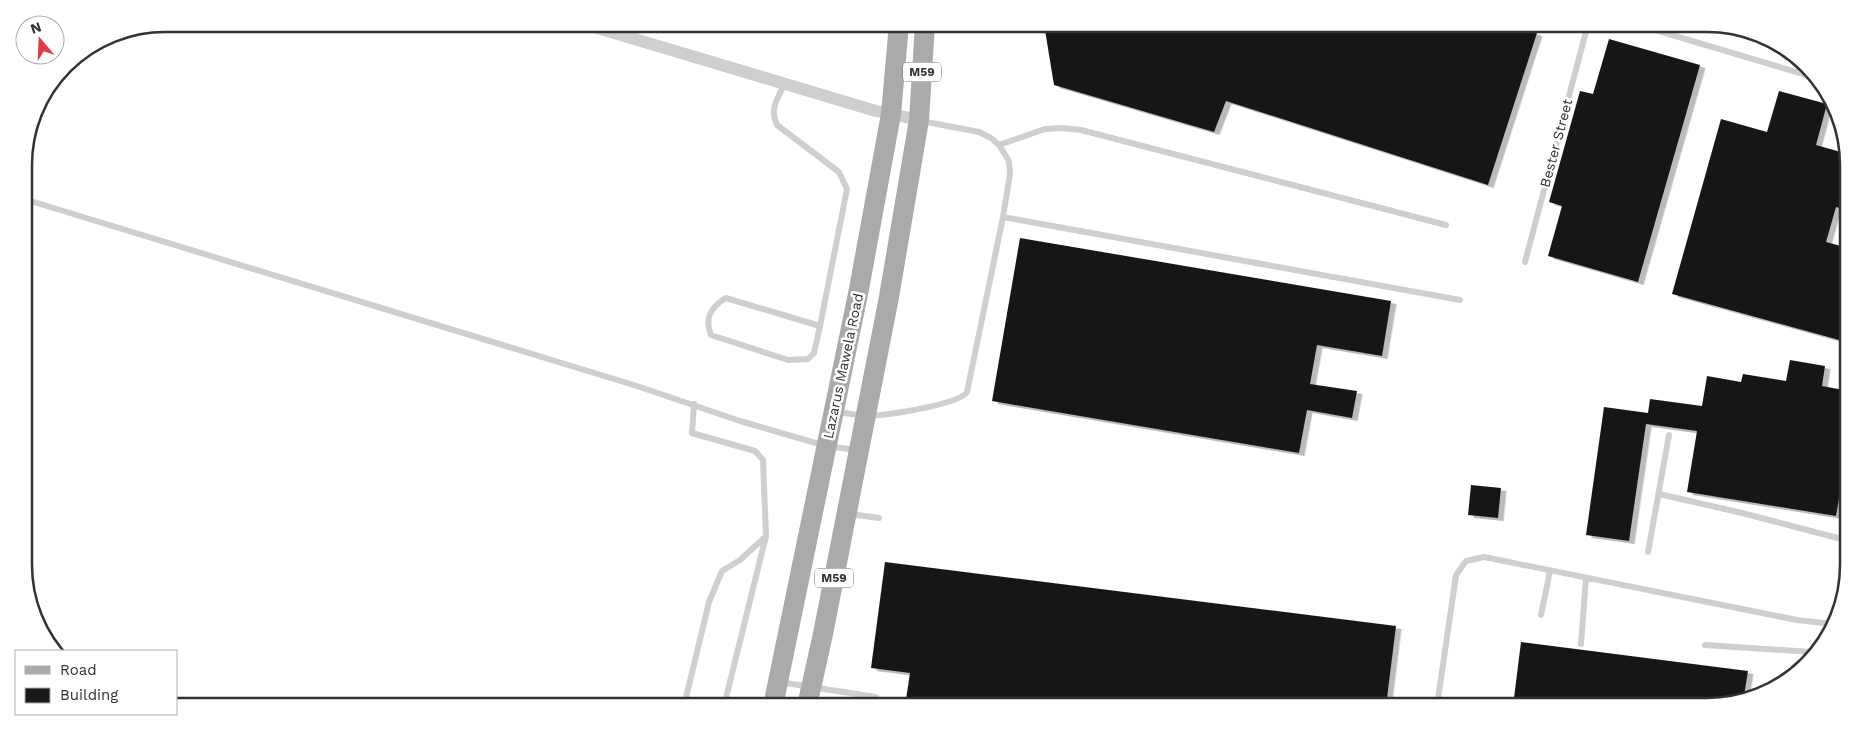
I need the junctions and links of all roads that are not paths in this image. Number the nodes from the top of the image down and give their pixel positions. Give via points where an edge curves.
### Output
1 (1586, 32) edge
2 (1661, 32) edge
3 (614, 33) edge
4 (898, 33) edge
5 (924, 33) edge
6 (1805, 74) edge
7 (784, 83) junction
8 (891, 114) junction
9 (919, 120) junction
10 (1000, 145) junction
11 (33, 202) edge
12 (1003, 217) junction
13 (1446, 225) dead end
14 (1524, 262) dead end
15 (1460, 300) dead end
16 (820, 326) junction
17 (694, 404) junction
18 (833, 411) junction
19 (866, 416) junction
20 (1669, 435) dead end
21 (826, 446) junction
22 (859, 450) junction
23 (1659, 494) junction
24 (846, 513) junction
25 (879, 518) dead end
26 (766, 536) junction
27 (1840, 539) edge
28 (1648, 552) dead end
29 (1550, 571) junction
30 (1586, 578) junction
31 (1541, 615) dead end
32 (1827, 623) edge
33 (1581, 644) dead end
34 (1705, 644) dead end
35 (1808, 652) edge
36 (778, 682) junction
37 (809, 697) edge
38 (1438, 697) edge
39 (686, 698) edge
40 (726, 698) edge
41 (775, 698) edge
42 (876, 698) edge

1 - 14 lane, Bester Street
2 - 6 lane
3 - 7 street
4 - 8 main road, Lazarus Mawela Road / M59
5 - 9 main road, M59
7 - 8 street
7 - 16 lane via 773,112 777,125 840,172 847,189
8 - 9 street
8 - 18 main road, Lazarus Mawela Road / M59
9 - 10 lane via 979,132
9 - 19 main road, M59
10 - 12 lane via 1009,161 1010,174
10 - 13 lane via 1045,129 1081,130
11 - 17 lane
12 - 15 lane
12 - 19 lane via 964,396 940,405
16 - 16 lane via 814,353 808,360 800,361 711,335 707,326 716,304 726,298
17 - 21 lane
17 - 26 lane via 692,433 755,451 763,460
18 - 19 lane
18 - 21 main road, Lazarus Mawela Road / M59
19 - 22 main road, M59
20 - 23 lane
21 - 22 lane
21 - 36 main road, Lazarus Mawela Road / M59
22 - 24 main road, M59
23 - 27 lane
23 - 28 lane
24 - 25 lane
24 - 37 main road, M59
26 - 39 lane via 740,560 722,570 709,602
26 - 40 lane
29 - 30 lane
29 - 31 lane
29 - 38 lane via 1484,557 1466,561 1456,575
30 - 32 lane
30 - 33 lane
34 - 35 lane
36 - 37 lane
36 - 41 main road, Lazarus Mawela Road / M59
37 - 42 lane

